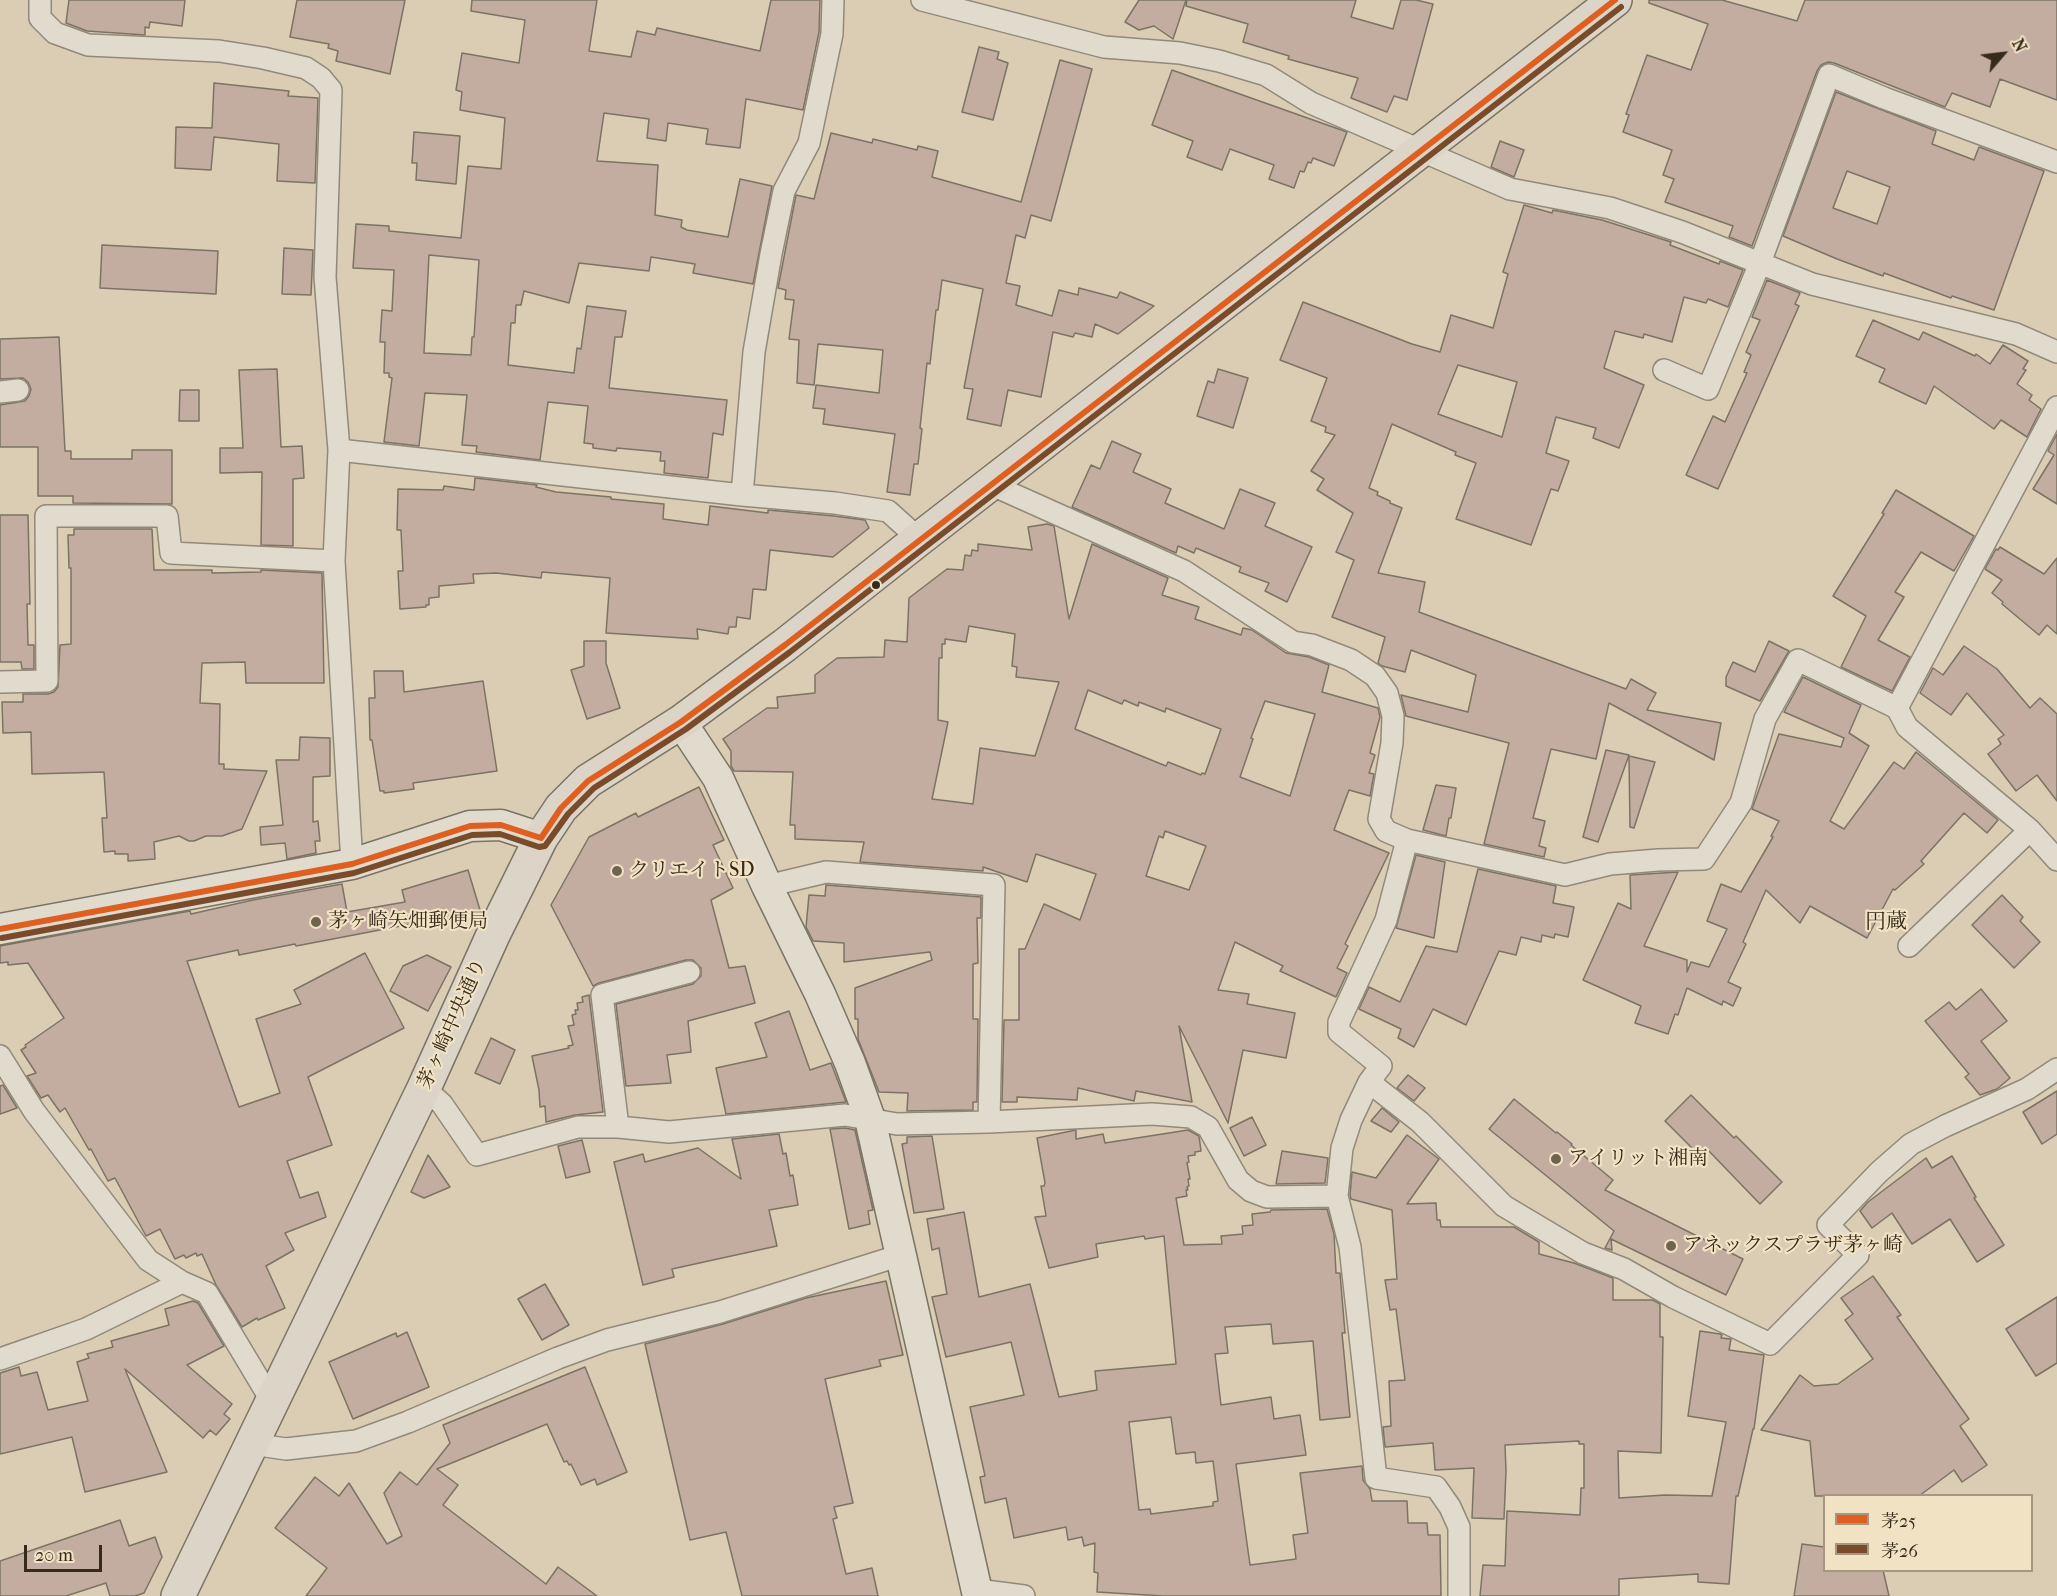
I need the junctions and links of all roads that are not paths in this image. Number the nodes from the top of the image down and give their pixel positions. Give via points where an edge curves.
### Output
1 (40, 0) edge
2 (833, 0) edge
3 (922, 0) edge
4 (1615, 0) edge
5 (948, 3) edge
6 (1421, 149) junction
7 (2057, 162) edge
8 (1760, 262) junction
9 (2057, 352) edge
10 (1664, 370) dead end
11 (2057, 407) edge
12 (339, 450) junction
13 (990, 484) junction
14 (742, 495) junction
15 (919, 539) junction
16 (334, 561) junction
17 (0, 682) edge
18 (1897, 708) junction
19 (681, 722) junction
20 (2030, 830) junction
21 (541, 838) junction
22 (1407, 840) junction
23 (2057, 860) edge
24 (352, 864) junction
25 (767, 886) junction
26 (0, 929) edge
27 (1909, 946) dead end
28 (689, 972) dead end
29 (2, 1064) edge
30 (2057, 1069) edge
31 (1369, 1082) junction
32 (424, 1088) junction
33 (870, 1119) junction
34 (989, 1122) junction
35 (618, 1127) junction
36 (1337, 1196) junction
37 (900, 1256) junction
38 (182, 1282) junction
39 (0, 1359) edge
40 (271, 1400) junction
41 (252, 1444) junction
42 (978, 1593) edge
43 (178, 1596) edge
44 (1024, 1596) edge
45 (1459, 1596) edge

1 - 12 street via 40,18 55,33 88,45 219,51 263,58 306,68 331,90 325,277
2 - 14 street via 832,34 809,143 784,191 771,254 754,352
3 - 5 street
4 - 6 main road, 茅ヶ崎中央通り
5 - 6 street via 1104,47 1180,53 1266,75 1311,103
6 - 8 street via 1510,189 1610,207
6 - 13 main road, 茅ヶ崎中央通り
7 - 8 street via 1829,75
8 - 9 street via 1812,284 2016,334
8 - 10 street via 1708,389
11 - 18 street
12 - 14 street
12 - 16 street
13 - 15 main road, 茅ヶ崎中央通り
13 - 22 street via 1184,571 1293,642 1352,660 1375,676 1387,693 1393,716 1379,819 1386,831
14 - 15 street via 888,511
15 - 19 main road, 茅ヶ崎中央通り
16 - 17 street via 171,553 167,516 46,516 47,681
16 - 24 street
18 - 20 street via 1907,727
18 - 22 street via 1798,660 1766,719 1741,803 1704,860 1610,864 1565,875
19 - 21 main road, 茅ヶ崎中央通り via 588,781 561,808
19 - 25 street via 718,778
20 - 23 street
20 - 27 street
21 - 24 street via 501,825 470,826
21 - 32 main road, 茅ヶ崎中央通り
22 - 31 street via 1386,920 1339,1022 1339,1032 1381,1066
24 - 26 street
25 - 33 street via 820,994
25 - 34 street via 826,872 994,885
28 - 35 street via 602,995
29 - 38 street via 148,1260
30 - 31 street via 2027,1089 1911,1144 1879,1172 1828,1225 1858,1255 1770,1344 1624,1269 1584,1253 1504,1206 1420,1122
31 - 36 street via 1342,1148
32 - 35 street via 442,1104 477,1155 578,1127
32 - 40 main road, 茅ヶ崎中央通り
33 - 34 street via 897,1124
33 - 35 street via 845,1115 669,1132
33 - 37 street
34 - 36 street via 1152,1114 1191,1118 1208,1127 1238,1180 1251,1191 1267,1197
36 - 45 street via 1350,1247 1376,1478 1437,1487 1459,1527
37 - 41 street via 720,1312 607,1340 356,1441 286,1449
37 - 42 street
38 - 39 street via 87,1329
38 - 40 street via 207,1293
40 - 41 main road, 茅ヶ崎中央通り
41 - 43 main road, 茅ヶ崎中央通り
42 - 44 street

